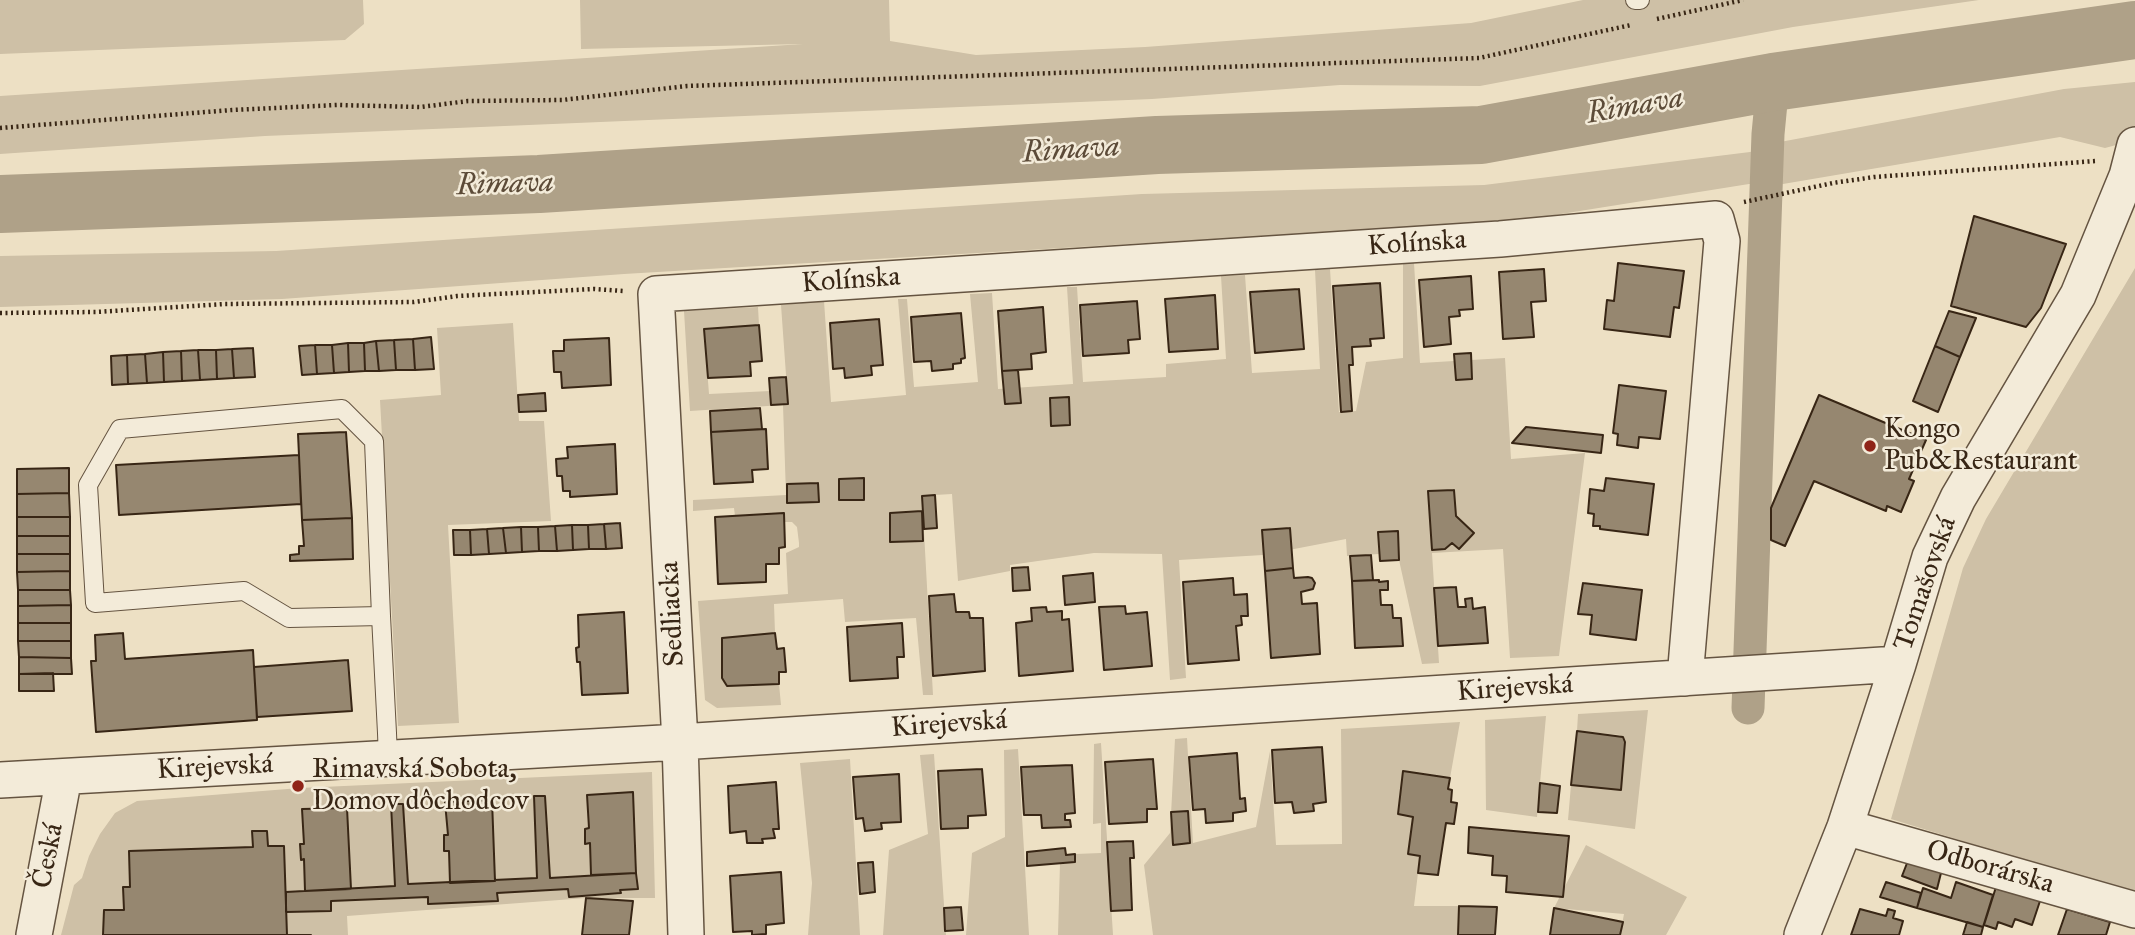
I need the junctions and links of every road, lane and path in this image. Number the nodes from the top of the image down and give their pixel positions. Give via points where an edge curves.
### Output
1 (1743, 0) edge
2 (1650, 20) dead end
3 (1637, 23) dead end
4 (0, 128) edge
5 (2123, 164) edge
6 (1745, 201) dead end
7 (656, 293) junction
8 (0, 313) edge
9 (382, 616) junction
10 (1898, 664) junction
11 (1685, 678) junction
12 (680, 742) junction
13 (387, 759) junction
14 (64, 777) junction
15 (0, 780) edge
16 (1845, 827) junction
17 (2135, 910) edge
18 (34, 935) edge
19 (686, 935) edge
20 (1802, 935) edge

1 - 2 path
3 - 4 path via 1479,58 687,86 562,100 232,110
5 - 6 path via 1874,177
5 - 10 street, Tomašovská via 2078,295 1958,498 1930,557
7 - 8 path via 594,289 414,302
7 - 11 street, Kolínska via 1500,239 1716,219 1723,241
7 - 12 street, Sedliacka
9 - 9 lane via 374,441 342,409 120,429 88,485 95,603 244,591 289,618
9 - 13 lane
10 - 11 street, Kirejevská
10 - 16 street, Tomašovská
11 - 12 street, Kirejevská
12 - 13 street, Kirejevská
12 - 19 street, Sedliacka
13 - 14 street, Kirejevská
14 - 15 street, Kirejevská
14 - 18 street, Česká
16 - 17 street, Odborárska
16 - 20 street, Tomašovská

